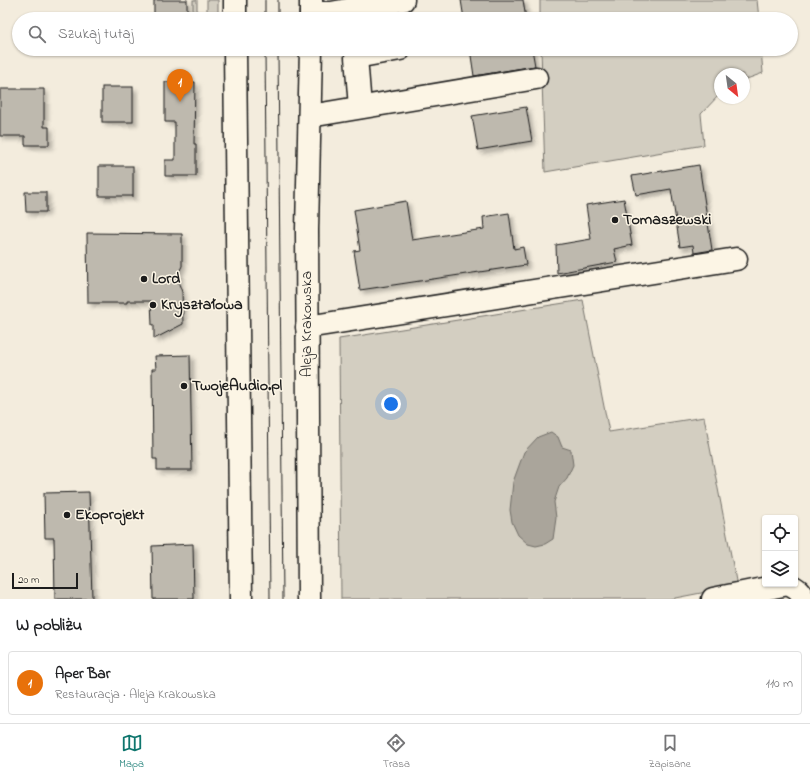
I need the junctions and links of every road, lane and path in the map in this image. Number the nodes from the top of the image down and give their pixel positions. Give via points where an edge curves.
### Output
1 (235, 0) edge
2 (403, 0) edge
3 (371, 3) edge
4 (311, 11) edge
5 (235, 12) edge
6 (321, 12) edge
7 (335, 12) edge
8 (235, 56) edge
9 (311, 56) edge
10 (362, 56) edge
11 (536, 78) dead end
12 (360, 107) junction
13 (310, 116) junction
14 (736, 259) dead end
15 (307, 327) junction
16 (773, 587) edge
17 (794, 587) edge
18 (241, 599) edge
19 (309, 599) edge
20 (713, 599) edge
21 (803, 599) edge

1 - 5 main road
2 - 3 main road
3 - 7 main road
4 - 6 main road
8 - 18 main road
9 - 13 main road, Aleja Krakowska
10 - 12 main road via 356,57
11 - 12 main road
12 - 13 main road
13 - 15 main road, Aleja Krakowska
14 - 15 main road
15 - 19 main road, Aleja Krakowska
16 - 20 main road
17 - 21 main road

